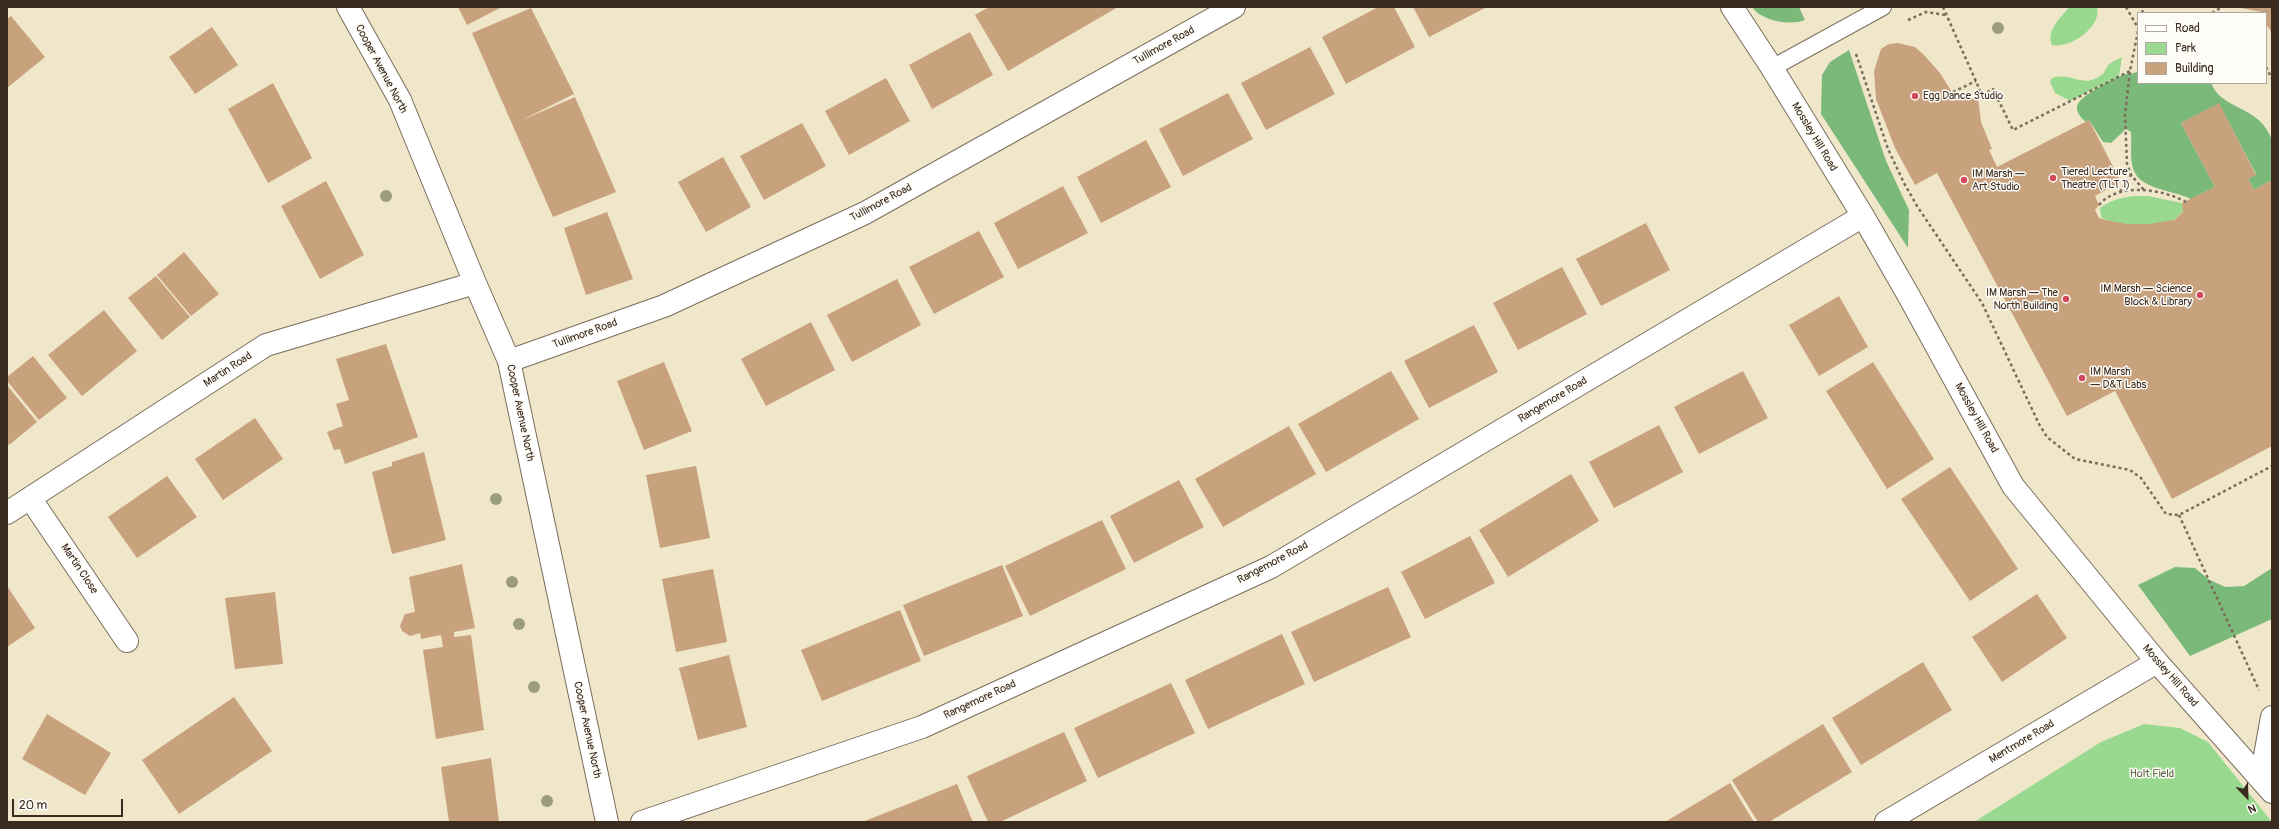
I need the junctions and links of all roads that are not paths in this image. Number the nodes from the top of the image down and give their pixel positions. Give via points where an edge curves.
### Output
1 (348, 7) edge
2 (1234, 7) edge
3 (1732, 7) edge
4 (1883, 7) edge
5 (1772, 68) junction
6 (1862, 216) junction
7 (475, 283) junction
8 (509, 360) junction
9 (30, 498) junction
10 (7, 513) edge
11 (127, 641) dead end
12 (2157, 662) junction
13 (2272, 718) edge
14 (2266, 785) edge
15 (606, 822) edge
16 (642, 822) edge
17 (1886, 822) edge

1 - 7 street, Cooper Avenue North via 400,100
2 - 8 street, Tullimore Road via 865,213 664,306
3 - 5 street, Mossley Hill Road
4 - 5 lane
5 - 6 street, Mossley Hill Road
6 - 12 street, Mossley Hill Road via 2013,486
6 - 16 street, Rangemore Road via 1271,567 922,727
7 - 8 street, Cooper Avenue North
7 - 9 street, Martin Road via 266,345
8 - 15 street, Cooper Avenue North
9 - 10 street, Martin Road
9 - 11 street, Martin Close
12 - 14 street, Mossley Hill Road
12 - 17 street, Mentmore Road
13 - 14 street

